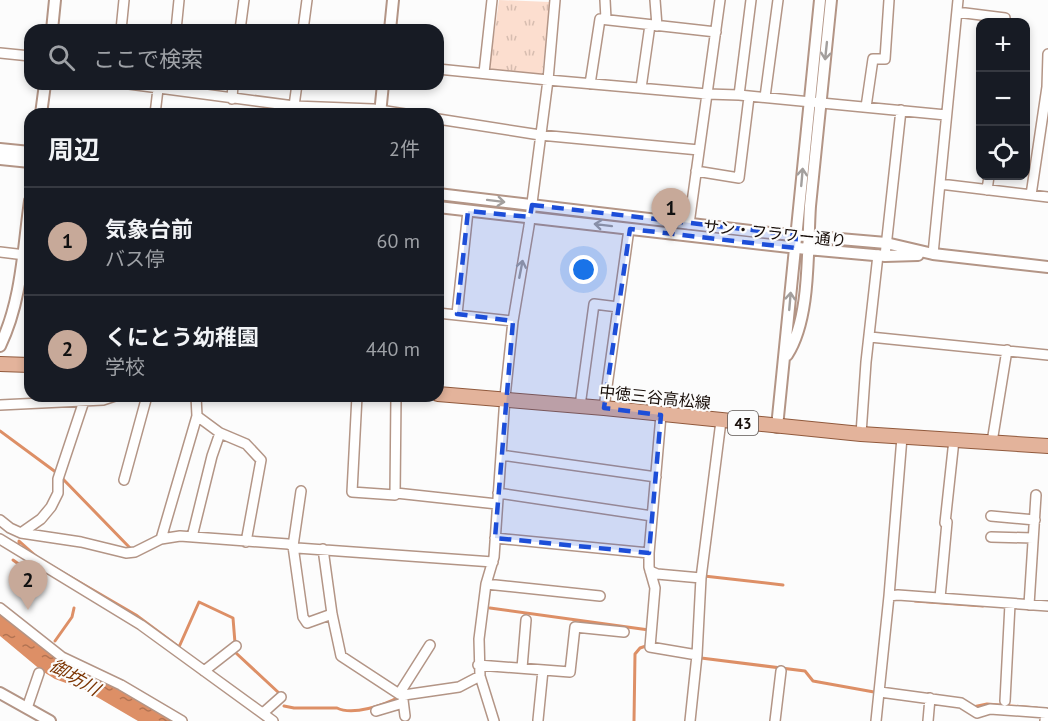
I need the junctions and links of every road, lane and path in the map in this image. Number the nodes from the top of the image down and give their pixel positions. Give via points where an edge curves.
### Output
1 (55, 0) edge
2 (123, 0) edge
3 (179, 0) edge
4 (244, 0) edge
5 (307, 0) edge
6 (393, 0) edge
7 (492, 0) edge
8 (555, 0) edge
9 (605, 0) edge
10 (655, 0) edge
11 (720, 0) edge
12 (752, 0) edge
13 (778, 0) edge
14 (820, 0) edge
15 (831, 0) edge
16 (889, 0) edge
17 (958, 0) edge
18 (957, 12) junction
19 (1005, 18) edge
20 (606, 19) junction
21 (53, 24) edge
22 (121, 24) edge
23 (177, 24) edge
24 (241, 24) edge
25 (304, 24) edge
26 (391, 24) edge
27 (653, 25) junction
28 (716, 32) junction
29 (0, 53) edge
30 (1048, 54) edge
31 (24, 55) edge
32 (444, 70) edge
33 (484, 73) junction
34 (548, 80) junction
35 (590, 84) junction
36 (1047, 87) edge
37 (641, 88) junction
38 (44, 90) edge
39 (158, 90) edge
40 (165, 90) edge
41 (233, 90) edge
42 (296, 90) edge
43 (382, 90) edge
44 (707, 94) junction
45 (744, 96) junction
46 (765, 97) junction
47 (232, 99) junction
48 (809, 101) junction
49 (821, 102) junction
50 (294, 106) junction
51 (867, 106) junction
52 (42, 108) edge
53 (156, 108) edge
54 (323, 108) edge
55 (380, 108) edge
56 (901, 110) junction
57 (946, 115) junction
58 (444, 120) edge
59 (540, 135) junction
60 (0, 149) edge
61 (699, 150) junction
62 (24, 151) edge
63 (0, 159) edge
64 (24, 161) edge
65 (696, 171) junction
66 (988, 180) edge
67 (940, 184) junction
68 (987, 190) junction
69 (444, 195) edge
70 (1031, 195) junction
71 (1048, 197) edge
72 (532, 205) junction
73 (444, 208) edge
74 (468, 211) junction
75 (530, 217) junction
76 (689, 224) junction
77 (629, 228) junction
78 (796, 235) junction
79 (808, 236) junction
80 (886, 243) junction
81 (795, 248) junction
82 (807, 249) junction
83 (0, 252) edge
84 (933, 254) junction
85 (24, 255) edge
86 (882, 256) junction
87 (24, 260) edge
88 (1048, 267) edge
89 (618, 307) junction
90 (444, 313) edge
91 (457, 314) junction
92 (513, 321) junction
93 (870, 337) junction
94 (0, 346) edge
95 (1007, 350) junction
96 (1048, 355) edge
97 (784, 359) junction
98 (0, 364) edge
99 (24, 365) edge
100 (444, 395) edge
101 (505, 400) junction
102 (28, 402) edge
103 (84, 402) edge
104 (145, 402) edge
105 (196, 402) edge
106 (357, 402) edge
107 (396, 402) edge
108 (0, 405) edge
109 (580, 406) junction
110 (604, 408) junction
111 (661, 415) junction
112 (197, 416) junction
113 (721, 420) junction
114 (777, 426) junction
115 (220, 433) junction
116 (861, 434) junction
117 (902, 437) junction
118 (954, 440) junction
119 (992, 442) junction
120 (1048, 446) edge
121 (501, 455) junction
122 (656, 477) junction
123 (124, 480) dead end
124 (301, 491) dead end
125 (396, 493) junction
126 (498, 494) junction
127 (1036, 495) dead end
128 (497, 504) junction
129 (652, 516) junction
130 (991, 516) dead end
131 (1035, 520) junction
132 (1, 524) edge
133 (21, 533) junction
134 (192, 537) junction
135 (991, 537) dead end
136 (495, 538) junction
137 (1033, 538) junction
138 (160, 539) junction
139 (0, 540) edge
140 (246, 542) junction
141 (292, 546) junction
142 (323, 549) junction
143 (649, 553) junction
144 (493, 562) junction
145 (650, 571) junction
146 (701, 578) junction
147 (486, 584) junction
148 (600, 596) dead end
149 (889, 597) junction
150 (940, 598) junction
151 (1010, 604) junction
152 (1029, 605) junction
153 (1048, 606) edge
154 (0, 608) edge
155 (332, 614) junction
156 (526, 620) dead end
157 (624, 632) dead end
158 (430, 645) dead end
159 (236, 646) dead end
160 (697, 655) junction
161 (478, 665) junction
162 (522, 668) junction
163 (543, 670) junction
164 (204, 671) junction
165 (781, 672) dead end
166 (39, 673) dead end
167 (480, 676) junction
168 (879, 692) junction
169 (0, 693) edge
170 (281, 697) dead end
171 (402, 697) junction
172 (930, 698) junction
173 (1005, 701) dead end
174 (27, 708) junction
175 (376, 711) dead end
176 (263, 713) junction
177 (405, 716) dead end
178 (43, 719) edge
179 (538, 720) edge
180 (182, 721) edge
181 (273, 721) edge
182 (494, 721) edge
183 (690, 721) edge
184 (775, 721) edge
185 (876, 721) edge
186 (928, 721) edge
187 (1045, 721) edge

1 - 21 street
2 - 22 street
3 - 23 street
4 - 24 street
5 - 25 street
6 - 26 street
7 - 33 street
8 - 34 street
9 - 20 street
10 - 27 street
11 - 28 street
12 - 45 street
13 - 46 street
14 - 48 street
15 -> 49 street
16 - 51 street via 885,59 873,59
17 - 18 street
18 - 19 street
18 - 57 street
20 - 27 street
20 - 35 street via 600,19
27 - 28 street
27 - 37 street
28 - 44 street
29 - 31 street
30 - 36 street
32 - 33 street
33 - 34 street
34 - 35 street
34 - 59 street
35 - 37 street
36 - 70 street
37 - 44 street
38 - 52 street
39 - 53 street
40 - 47 street
41 - 47 street
42 - 50 street
43 - 55 street
44 - 45 street
44 - 61 street
45 - 46 street
45 - 65 street via 739,178
46 - 48 street
47 - 50 street
48 - 49 street
78 -> 48 street
49 - 51 street
49 - 79 street
50 - 54 street
51 - 56 street
56 - 57 street
56 - 80 street
57 - 67 street
58 - 59 street
59 - 61 street
59 - 72 street
60 - 62 street
61 - 65 street
63 - 64 street
65 - 76 street
66 - 68 street
67 - 68 street
67 - 84 street
68 - 70 street
69 -> 72 street, サン・フラワー通り
70 - 71 street
72 - 75 street
72 - 76 street, サン・フラワー通り
73 - 74 street, サン・フラワー通り
74 - 75 street, サン・フラワー通り
74 - 91 street
77 -> 75 street, サン・フラワー通り
92 -> 75 street
76 - 78 street, サン・フラワー通り
77 - 81 street, サン・フラワー通り
77 - 89 street
78 - 79 street, サン・フラワー通り
78 - 81 street
79 - 80 street, サン・フラワー通り
79 - 82 street
80 - 84 street, サン・フラワー通り
80 - 86 street
81 - 82 street, サン・フラワー通り
97 -> 81 street
82 - 86 street, サン・フラワー通り
82 - 97 street via 802,319
83 - 85 street
84 - 86 street, サン・フラワー通り
84 - 88 street, サン・フラワー通り
86 - 93 street
87 - 94 street via 12,316
89 - 109 street via 594,304
89 - 110 street
90 - 91 street
91 - 92 street
92 - 101 street
93 - 95 street
93 - 116 street
95 - 96 street
95 - 119 street
97 - 114 street
98 - 99 main road
100 - 101 main road, 中徳三谷高松線 / 43
101 - 109 main road, 中徳三谷高松線 / 43
101 - 121 street
102 - 108 street
103 - 133 street via 58,479 58,493 41,519
104 - 123 street
105 - 112 street
106 - 125 street via 352,492
107 - 125 street
109 - 110 main road, 中徳三谷高松線 / 43
110 - 111 main road, 中徳三谷高松線 / 43
111 - 113 main road, 中徳三谷高松線 / 43
111 - 122 street
112 - 115 street
112 - 138 street
113 - 114 main road, 中徳三谷高松線 / 43
113 - 146 street
114 - 116 main road, 中徳三谷高松線 / 43
115 - 134 street
115 - 140 street via 246,444 261,460
116 - 117 main road, 中徳三谷高松線 / 43
117 - 118 main road, 中徳三谷高松線 / 43
117 - 149 street
118 - 119 main road, 中徳三谷高松線 / 43
118 - 150 street
119 - 120 main road, 中徳三谷高松線 / 43
121 - 122 street
121 - 126 street
122 - 129 street
124 - 141 street
125 - 128 street
126 - 128 street
126 - 129 street
127 - 131 street
128 - 136 street
129 - 143 street
130 - 131 street
131 - 137 street
132 - 133 street
133 - 138 street via 126,553
134 - 138 street
134 - 140 street
135 - 137 street
136 - 143 street
136 - 144 street
137 - 152 street
139 - 164 street via 141,625
140 - 141 street
141 - 142 street
141 - 155 street via 303,617 307,622
142 - 144 street
142 - 155 street
143 - 145 street
144 - 147 street
145 - 146 street
145 - 160 street via 655,588 650,647
146 - 160 street
147 - 148 street
147 - 161 street
149 - 150 street
149 - 168 street
150 - 151 street
151 - 152 street
151 - 173 street
152 - 153 street
154 - 180 street via 62,657 121,685
155 - 171 street via 341,656
156 - 162 street
157 - 163 street via 575,627 570,672
158 - 171 street
159 - 164 street
160 - 183 street
161 - 162 street
161 - 167 street
162 - 163 street
163 - 179 street
164 - 176 street
165 - 184 street
166 - 174 street
167 - 171 street via 459,687
167 - 182 street
168 - 172 street
168 - 185 street
169 - 174 street
170 - 176 street
171 - 175 street
171 - 177 street
172 - 186 street
172 - 187 street via 961,703 977,712 1046,712
174 - 178 street
176 - 181 street

